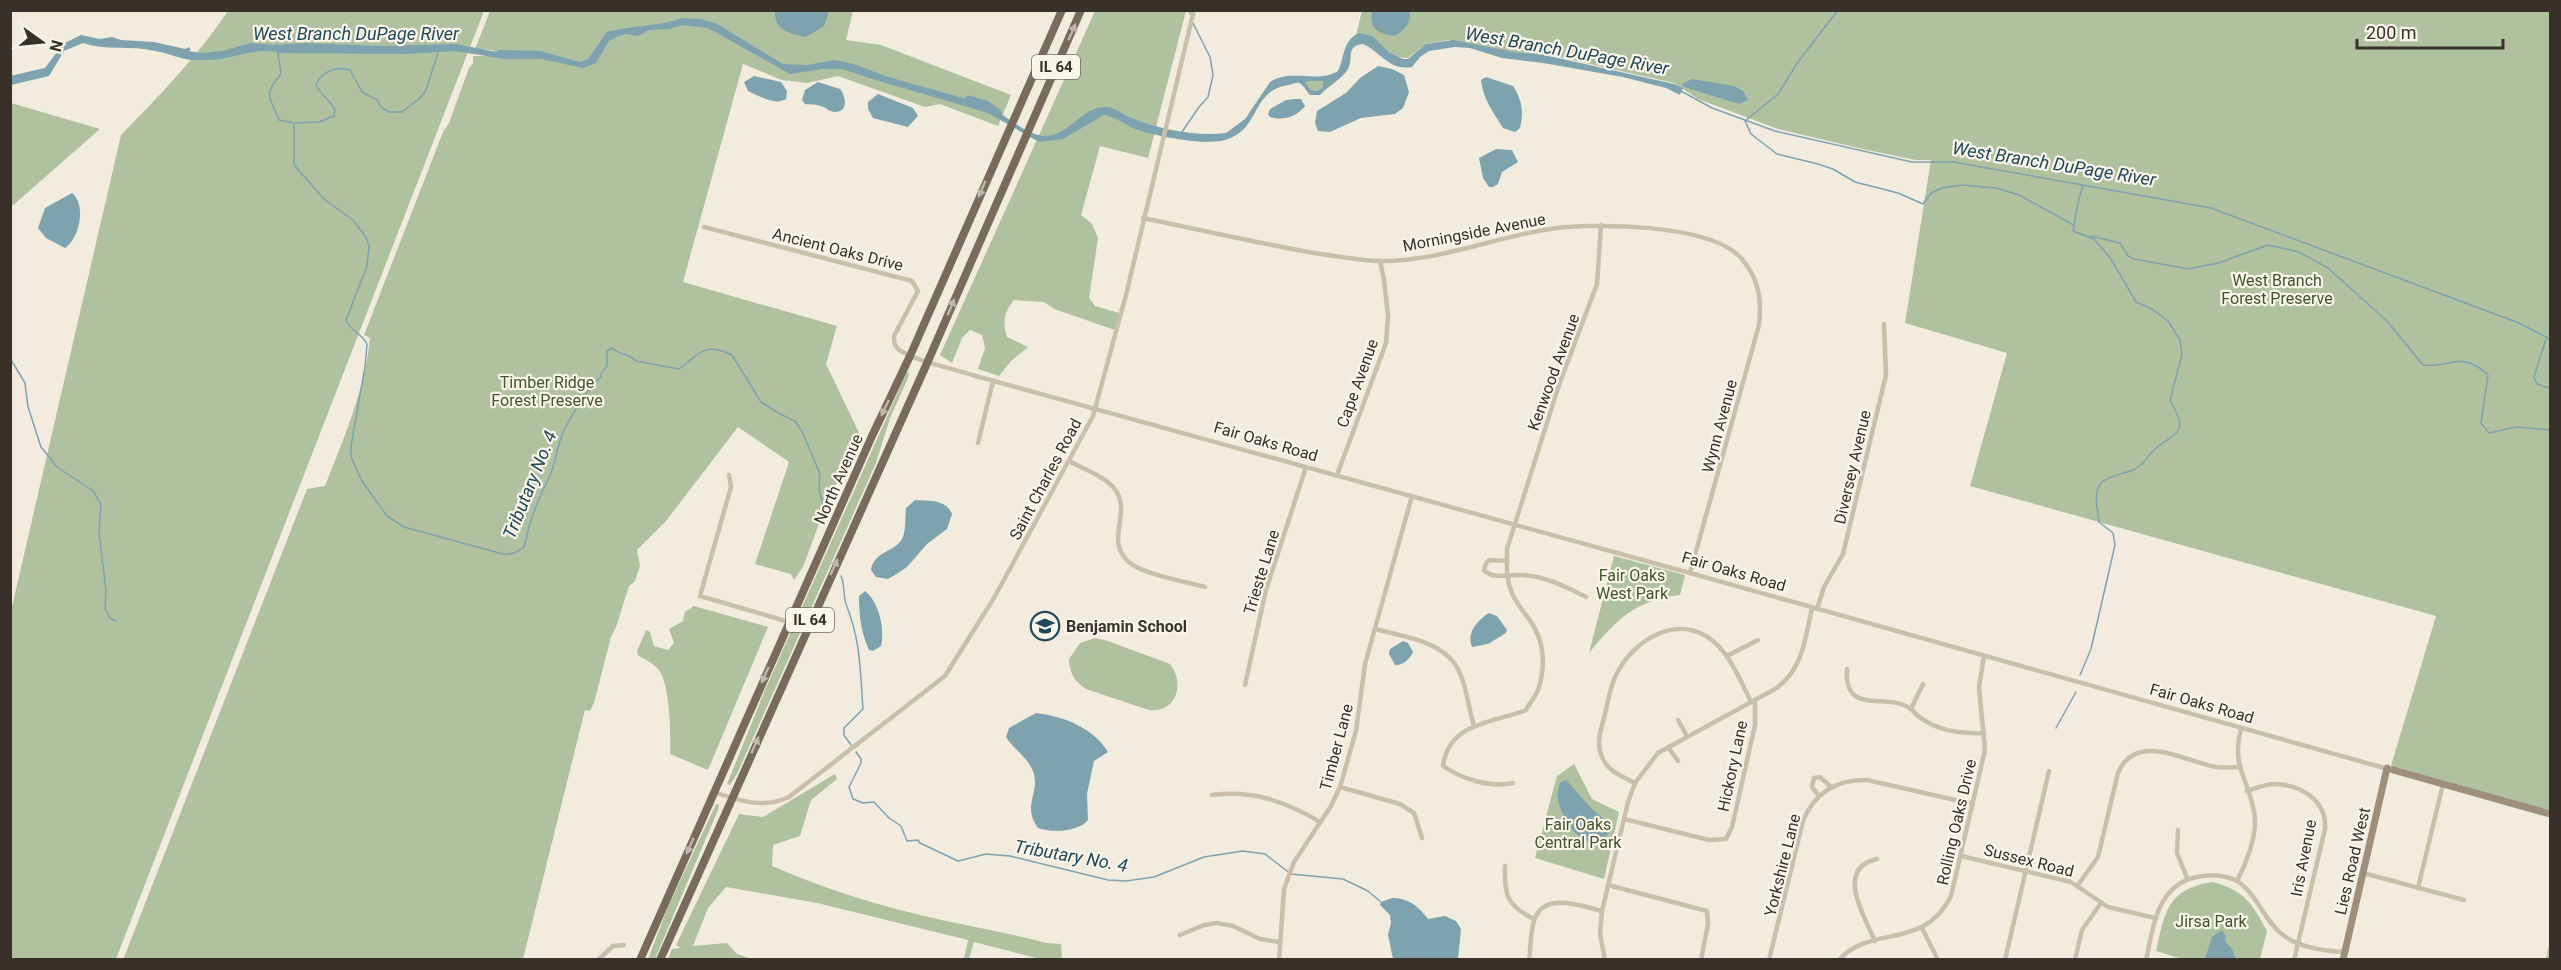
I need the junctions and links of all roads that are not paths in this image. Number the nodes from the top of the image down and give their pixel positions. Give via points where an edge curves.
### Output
1 (1062, 10) edge
2 (1081, 10) edge
3 (1194, 10) edge
4 (1143, 218) junction
5 (1601, 225) junction
6 (704, 228) dead end
7 (1380, 261) junction
8 (1757, 284) joint
9 (1884, 324) dead end
10 (910, 356) junction
11 (928, 361) junction
12 (993, 381) junction
13 (1096, 409) junction
14 (978, 443) dead end
15 (1069, 461) junction
16 (1306, 467) junction
17 (729, 475) dead end
18 (1337, 475) junction
19 (1412, 496) junction
20 (1515, 525) junction
21 (1507, 561) junction
22 (1690, 573) junction
23 (1507, 575) junction
24 (1205, 587) dead end
25 (1586, 597) dead end
26 (1815, 608) junction
27 (789, 622) junction
28 (1375, 629) junction
29 (1758, 640) dead end
30 (1727, 656) junction
31 (1984, 656) junction
32 (1847, 669) dead end
33 (1923, 684) dead end
34 (1245, 685) dead end
35 (1753, 701) junction
36 (1911, 709) junction
37 (1678, 720) dead end
38 (1474, 726) junction
39 (2241, 728) junction
40 (1984, 733) junction
41 (1687, 736) junction
42 (1668, 747) junction
43 (1678, 762) dead end
44 (2240, 767) junction
45 (2390, 769) junction
46 (2049, 771) dead end
47 (1513, 783) dead end
48 (1635, 783) junction
49 (2443, 784) junction
50 (1340, 787) junction
51 (1831, 787) junction
52 (2247, 791) junction
53 (714, 792) junction
54 (1212, 795) dead end
55 (1819, 796) junction
56 (731, 799) junction
57 (1973, 804) junction
58 (2550, 814) edge
59 (1624, 819) junction
60 (1320, 822) junction
61 (2178, 830) dead end
62 (1422, 838) dead end
63 (1961, 856) junction
64 (1877, 859) dead end
65 (1505, 866) dead end
66 (2026, 871) junction
67 (2363, 873) junction
68 (2187, 878) junction
69 (2237, 881) junction
70 (1608, 885) junction
71 (2078, 885) junction
72 (2418, 888) junction
73 (2464, 900) dead end
74 (2101, 903) junction
75 (1602, 911) junction
76 (2155, 918) junction
77 (1534, 919) junction
78 (1922, 928) junction
79 (1180, 935) dead end
80 (1875, 941) junction
81 (1279, 942) junction
82 (2298, 942) junction
83 (624, 945) dead end
84 (2550, 949) edge
85 (2344, 956) edge
86 (1937, 958) edge
87 (598, 960) edge
88 (640, 960) edge
89 (660, 960) edge
90 (1279, 960) edge
91 (1529, 960) edge
92 (1605, 960) edge
93 (1701, 960) edge
94 (1769, 960) edge
95 (1839, 960) edge
96 (2005, 960) edge
97 (2075, 960) edge
98 (2146, 960) edge
99 (2294, 960) edge
100 (2548, 960) edge

1 -> 10 main road, North Avenue / IL 64
11 -> 2 main road, North Avenue / IL 64
3 - 4 street, Saint Charles Road
4 - 7 street, Morningside Avenue via 1275,246
4 - 13 street, Saint Charles Road
5 - 7 street, Morningside Avenue via 1545,229 1430,256
5 - 8 street, Morningside Avenue via 1634,226 1706,239 1740,257
5 - 20 street, Kenwood Avenue via 1597,284 1559,385
6 - 10 street, Ancient Oaks Drive via 912,281 918,291 894,336 894,343
7 - 18 street, Cape Avenue via 1388,316 1386,343
8 - 22 street, Wynn Avenue via 1759,325
9 - 26 street, Diversey Avenue via 1886,375 1843,554
10 - 11 street, Fair Oaks Road
10 -> 27 main road, North Avenue / IL 64
11 - 12 street, Fair Oaks Road
56 -> 11 main road, North Avenue / IL 64
12 - 13 street, Fair Oaks Road
12 - 14 street
13 - 15 street, Saint Charles Road
13 - 16 street, Fair Oaks Road
15 - 24 street via 1107,481 1119,495 1122,513 1117,542 1128,561 1138,568
15 - 56 street, Saint Charles Road via 994,598 945,676 789,797 770,804
16 - 18 street, Fair Oaks Road
16 - 34 street, Trieste Lane via 1266,590
17 - 27 street via 731,487 700,596
18 - 19 street, Fair Oaks Road
19 - 20 street, Fair Oaks Road
19 - 28 street, Timber Lane
20 - 21 street, Kenwood Avenue
20 - 22 street, Fair Oaks Road
21 - 23 street, Kenwood Avenue
21 - 23 street via 1490,560 1484,570 1490,575
22 - 26 street, Fair Oaks Road
23 - 25 street via 1534,576 1565,585
23 - 38 street, Kenwood Avenue via 1514,599 1539,637 1542,670 1535,696 1526,710
26 - 31 street, Fair Oaks Road
26 - 35 street, Diversey Avenue via 1797,668 1782,685
27 -> 53 main road, North Avenue / IL 64
28 - 38 street via 1433,646 1448,656 1456,665
28 - 50 street, Timber Lane via 1364,671 1356,731
29 - 30 street
30 - 35 street, Hickory Lane
30 - 48 street, Hickory Lane via 1706,636 1676,629 1652,636 1622,664 1612,682 1599,745 1603,760 1611,769
31 - 39 street, Fair Oaks Road
31 - 40 street, Rolling Oaks Drive via 1979,687
32 - 36 street via 1847,686 1858,698 1894,701
33 - 36 street
35 - 41 street, Diversey Avenue
35 - 59 street, Hickory Lane via 1755,724 1726,839 1709,840
36 - 40 street via 1922,720 1943,729
37 - 41 street
38 - 47 street via 1448,748 1443,766 1487,783
39 - 44 street via 2236,748
39 - 45 street, Fair Oaks Road
40 - 57 street, Rolling Oaks Drive via 1985,750
41 - 42 street, Diversey Avenue
42 - 43 street
42 - 48 street, Diversey Avenue via 1658,753
44 - 52 street
44 - 71 street via 2216,767 2152,750 2133,754 2118,773 2098,857
45 - 49 street, Fair Oaks Road
45 - 67 street, Lies Road West
46 - 66 street
48 - 59 street
49 - 58 street, Fair Oaks Road
49 - 72 street
50 - 60 street, Timber Lane
50 - 62 street via 1387,800 1414,813
51 - 55 street, Yorkshire Lane
51 - 55 street via 1820,777 1814,778 1812,787
51 - 57 street, Yorkshire Lane via 1867,780
52 - 69 street via 2255,823 2246,864
52 - 82 street, Iris Avenue via 2281,785 2307,793 2321,806 2325,829
53 - 56 street, Saint Charles Road
53 -> 88 main road, North Avenue / IL 64
54 - 60 street via 1238,793 1271,798
55 - 94 street, Yorkshire Lane via 1803,822
56 - 89 main road, North Avenue / IL 64
57 - 63 street, Rolling Oaks Drive
59 - 70 street
60 - 81 street, Timber Lane via 1289,873
61 - 68 street via 2176,848
63 - 66 street, Sussex Road
63 - 78 street, Rolling Oaks Drive via 1948,900
64 - 80 street via 1862,865 1855,892
65 - 77 street via 1509,900 1517,910
66 - 71 street, Sussex Road
66 - 96 street
67 - 72 street
67 - 85 street, Lies Road West
68 - 69 street via 2211,875
68 - 76 street via 2165,898
69 - 82 street via 2276,930
70 - 75 street
70 - 93 street via 1707,911
71 - 74 street, Sussex Road
72 - 73 street
74 - 76 street, Sussex Road
74 - 97 street via 2082,930
75 - 77 street via 1560,902 1549,904
75 - 92 street via 1600,934
76 - 98 street
77 - 91 street
78 - 80 street
78 - 86 street
79 - 81 street via 1217,923
80 - 95 street via 1851,949
81 - 90 street, Timber Lane
82 - 85 street
82 - 99 street, Iris Avenue
83 - 87 street via 614,946
84 - 100 street

